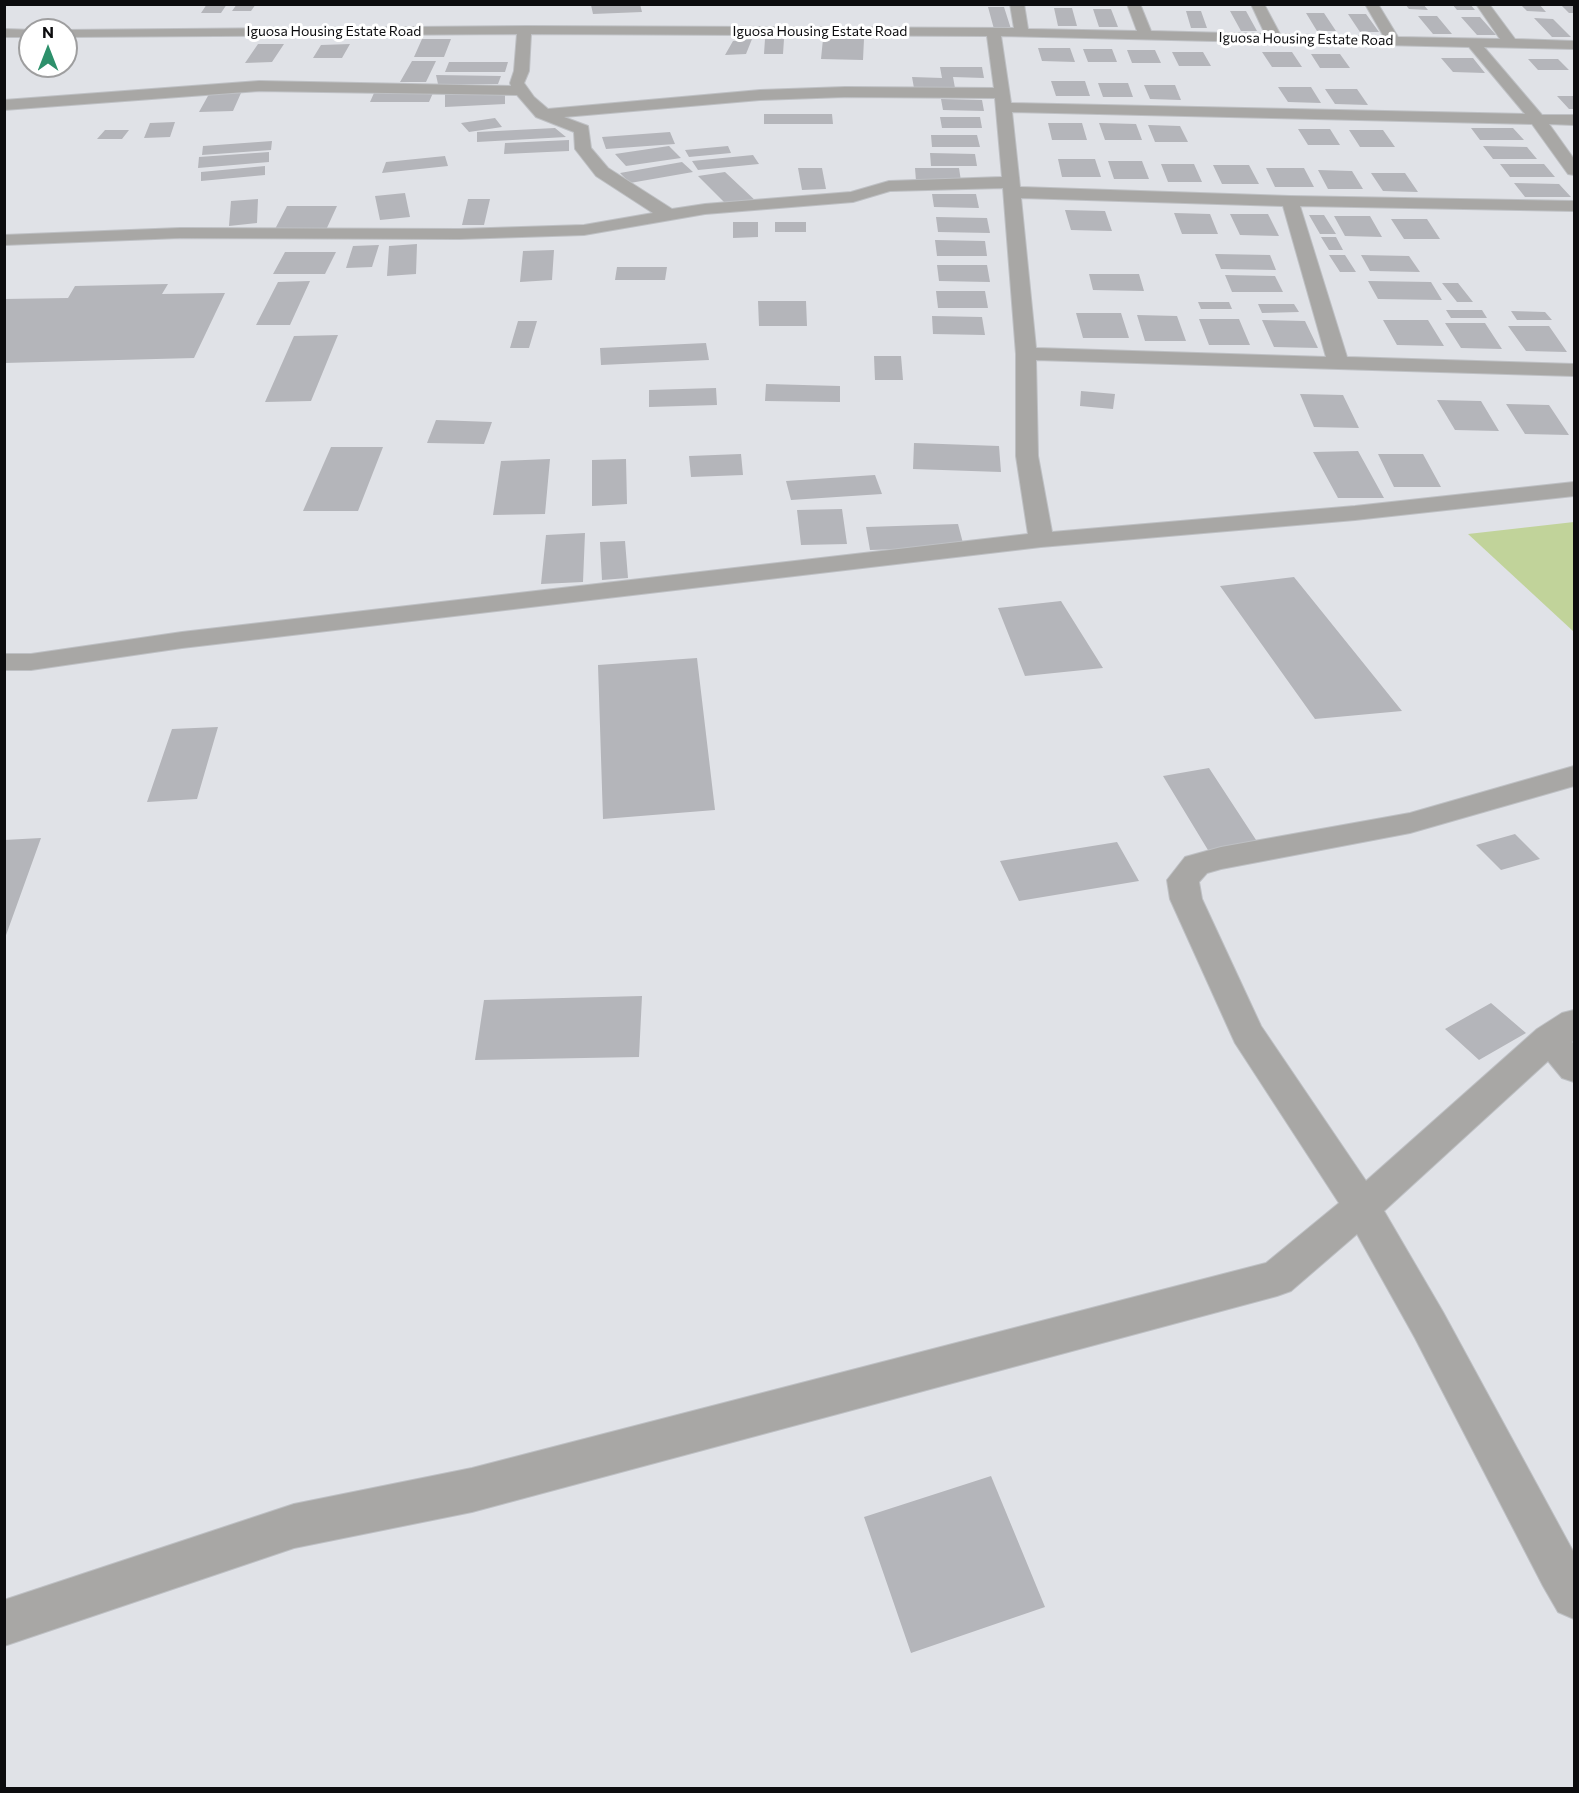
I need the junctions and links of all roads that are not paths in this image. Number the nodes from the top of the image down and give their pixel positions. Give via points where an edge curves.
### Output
1 (1017, 4) edge
2 (1133, 4) edge
3 (1257, 4) edge
4 (1371, 4) edge
5 (1482, 4) edge
6 (887, 13) dead end
7 (526, 30) junction
8 (879, 31) junction
9 (993, 32) junction
10 (78, 33) edge
11 (1022, 33) junction
12 (1146, 36) junction
13 (1275, 39) junction
14 (1394, 41) junction
15 (1473, 43) junction
16 (1511, 44) junction
17 (1575, 45) edge
18 (520, 91) junction
19 (1003, 100) junction
20 (4, 105) edge
21 (542, 114) junction
22 (1537, 119) junction
23 (1575, 120) edge
24 (1575, 170) edge
25 (1009, 187) junction
26 (1290, 201) junction
27 (1575, 206) edge
28 (670, 216) junction
29 (4, 240) edge
30 (1026, 354) junction
31 (1339, 364) junction
32 (1575, 370) edge
33 (1575, 489) edge
34 (1041, 540) junction
35 (4, 662) edge
36 (1575, 776) edge
37 (1566, 1043) edge
38 (1361, 1205) junction
39 (1575, 1596) edge
40 (4, 1623) edge

1 - 11 street
2 - 12 street
3 - 13 street
4 - 14 street
5 - 16 street
6 - 8 street
7 - 8 street, Iguosa Housing Estate Road
7 - 10 street, Iguosa Housing Estate Road
7 - 18 street via 517,83
8 - 9 street, Iguosa Housing Estate Road
9 - 11 street, Iguosa Housing Estate Road
9 - 19 street
11 - 12 street, Iguosa Housing Estate Road
12 - 13 street, Iguosa Housing Estate Road
13 - 14 street, Iguosa Housing Estate Road
14 - 15 street, Iguosa Housing Estate Road
15 - 16 street, Iguosa Housing Estate Road
15 - 22 street
16 - 17 street, Iguosa Housing Estate Road
18 - 20 street via 259,86
18 - 21 street
19 - 21 street via 845,92 760,95
19 - 22 street
19 - 25 street
21 - 28 street via 582,129 583,149 602,172
22 - 23 street
22 - 24 street
25 - 26 street
25 - 28 street via 896,185 838,199 705,209
25 - 30 street
26 - 27 street
26 - 31 street
28 - 29 street via 584,230 459,234 180,233
30 - 31 street
30 - 34 street via 1027,456
31 - 32 street
33 - 34 street
34 - 35 street via 182,640 32,662
36 - 38 street via 1410,823 1221,858 1196,865 1183,880 1186,900 1247,1033
37 - 38 street
38 - 39 street
38 - 40 street via 1276,1278 472,1490 294,1526

